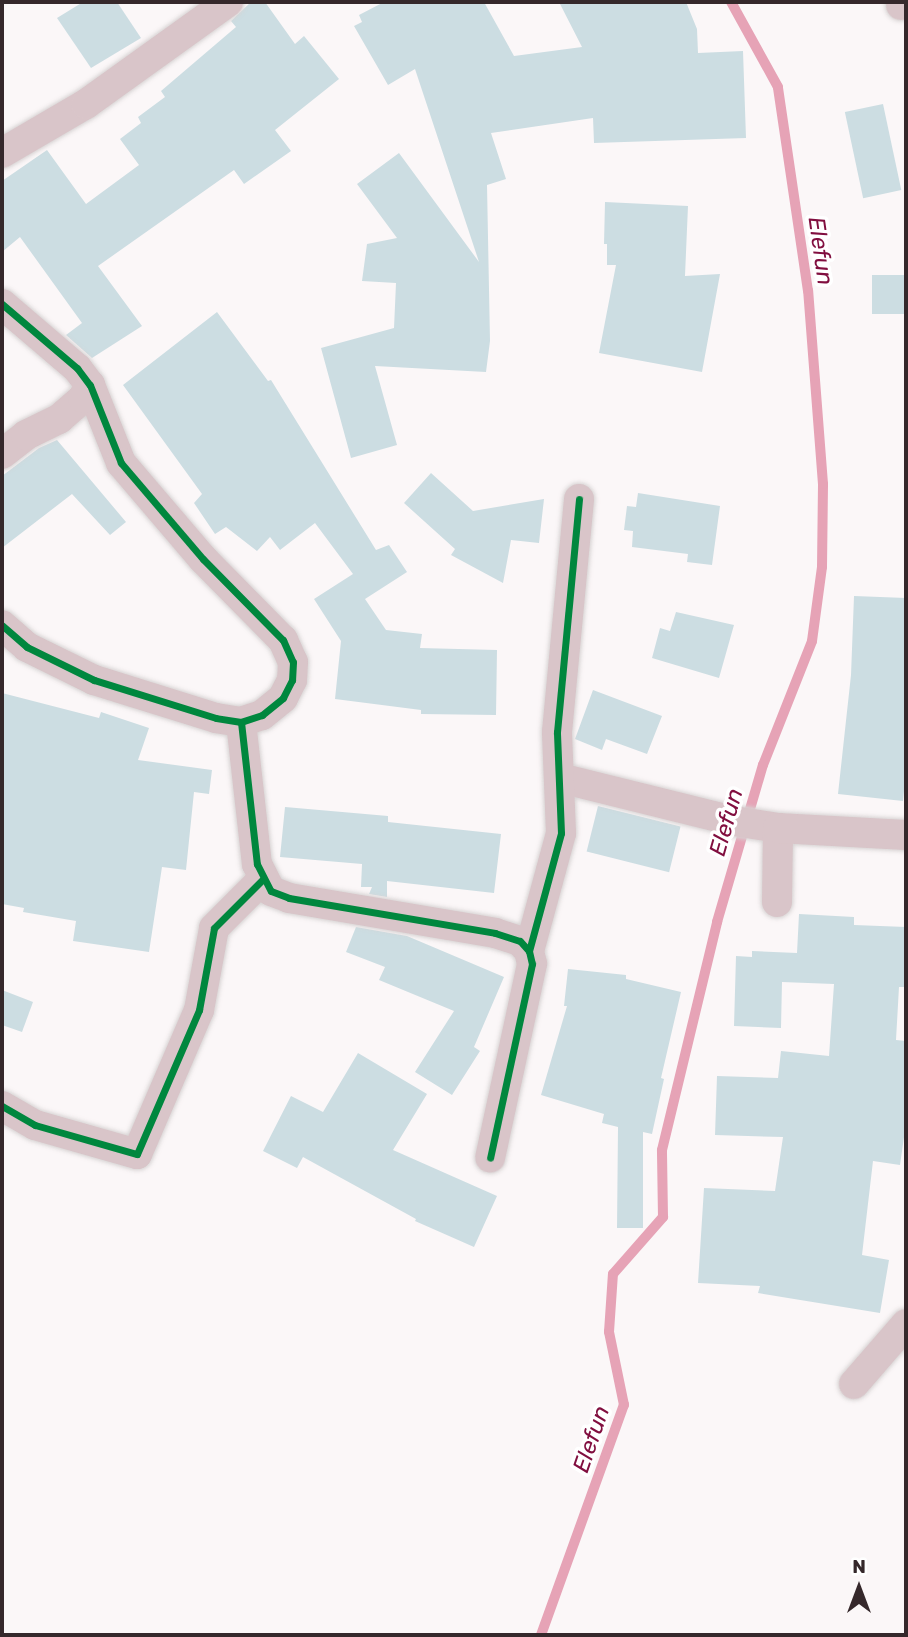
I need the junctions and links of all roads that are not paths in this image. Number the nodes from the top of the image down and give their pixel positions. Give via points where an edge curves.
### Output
1 (228, 2) edge
2 (2, 153) edge
3 (2, 304) edge
4 (90, 385) junction
5 (2, 454) edge
6 (579, 499) dead end
7 (2, 625) edge
8 (241, 722) junction
9 (560, 778) junction
10 (757, 824) junction
11 (906, 835) edge
12 (263, 879) junction
13 (777, 902) dead end
14 (529, 951) junction
15 (2, 1106) edge
16 (490, 1158) dead end
17 (906, 1324) edge
18 (854, 1384) dead end

1 - 2 street via 86,104
3 - 4 street via 77,368
4 - 5 street via 83,398 58,418
4 - 8 street via 121,463 203,559 282,640 293,662 292,680 282,698 262,715
6 - 9 street via 557,732
7 - 8 street via 27,646 94,680
8 - 12 street via 257,864
9 - 10 street
9 - 14 street via 561,833
10 - 11 street
10 - 13 street
12 - 14 street via 271,891 289,898 495,933 520,941
12 - 15 street via 214,928 199,1010 137,1154 35,1125
14 - 16 street via 532,964
17 - 18 street

